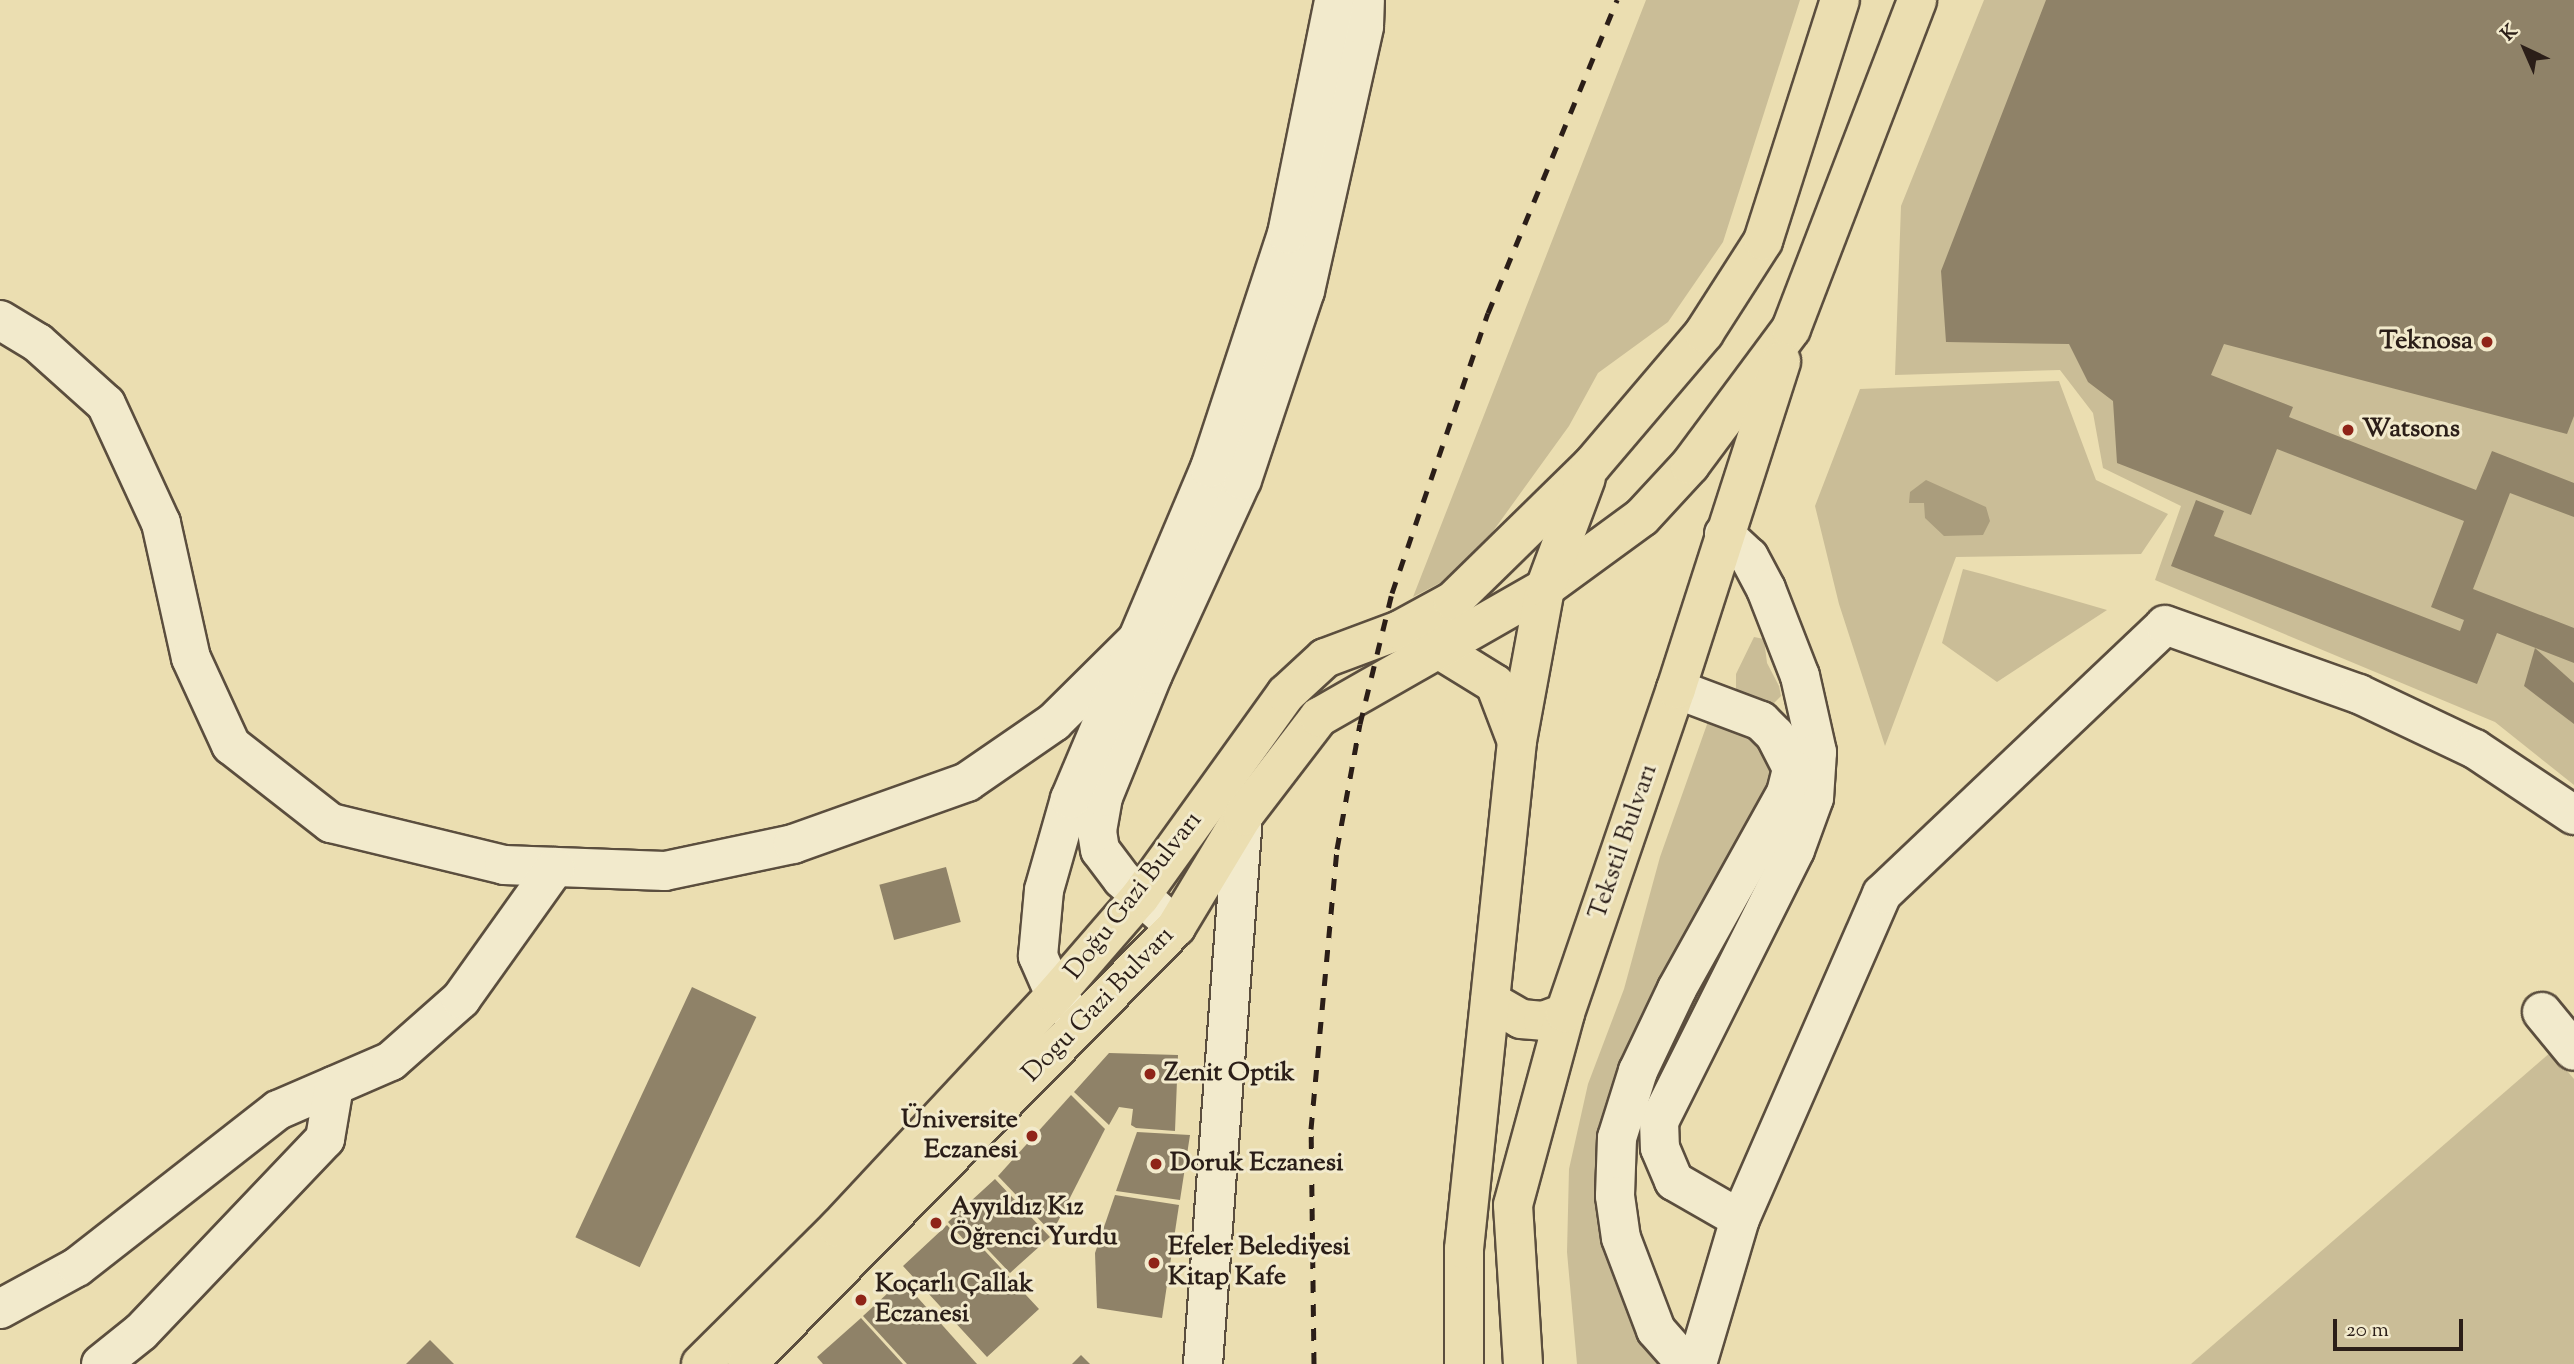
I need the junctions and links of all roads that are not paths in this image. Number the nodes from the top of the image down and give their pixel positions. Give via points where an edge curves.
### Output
1 (1334, 0) edge
2 (1365, 0) edge
3 (1840, 0) edge
4 (1917, 0) edge
5 (0, 320) edge
6 (1791, 329) junction
7 (1591, 466) junction
8 (1724, 534) junction
9 (1545, 588) junction
10 (1139, 638) junction
11 (1440, 650) junction
12 (1676, 689) junction
13 (1517, 741) junction
14 (2574, 815) edge
15 (1243, 816) junction
16 (555, 866) junction
17 (1140, 897) junction
18 (1176, 927) junction
19 (1055, 995) junction
20 (1490, 1001) junction
21 (2542, 1012) dead end
22 (1565, 1013) junction
23 (1083, 1025) junction
24 (2574, 1051) edge
25 (334, 1086) junction
26 (1740, 1219) junction
27 (0, 1309) edge
28 (1202, 1363) edge
29 (101, 1364) edge
30 (701, 1364) edge
31 (747, 1364) edge
32 (1464, 1364) edge
33 (1523, 1364) edge
34 (1686, 1364) edge
35 (1697, 1364) edge

1 - 10 street via 1287,234 1210,468
2 - 17 street via 1364,26 1305,291 1242,481 1153,674 1103,797 1097,831 1100,850
3 - 7 main road via 1763,240 1704,333
4 - 6 main road
5 - 16 street via 38,343 106,404 161,523 191,658 231,745 331,823 504,865
6 - 8 main road, Tekstil Bulvarı
6 - 9 main road, Dogu Gazi Bulvarı via 1690,465 1643,517
7 - 9 main road
7 - 17 main road, Doğu Gazi Bulvarı via 1453,601 1400,630 1325,658 1286,694
8 - 12 main road, Tekstil Bulvarı
8 - 26 street via 1749,557 1766,589 1800,676 1817,752 1814,798 1795,850 1659,1121 1660,1148 1674,1181
9 - 11 main road, Dogu Gazi Bulvarı
9 - 13 main road
10 - 16 street via 1054,722 967,782 793,844 690,866 665,871
10 - 19 street via 1070,799 1044,890 1038,956
11 - 13 main road via 1495,684
11 - 15 main road, Dogu Gazi Bulvarı via 1319,717
12 - 22 main road, Tekstil Bulvarı
12 - 34 street via 1761,721 1775,735 1792,769 1786,793 1677,989 1638,1071 1618,1138 1615,1196 1621,1238 1656,1330
13 - 20 main road
14 - 26 street via 2475,749 2359,694 2165,625 1882,894
15 - 18 main road, Dogu Gazi Bulvarı
15 - 28 street
16 - 25 street via 461,999 391,1061
17 - 18 street
17 - 19 main road, Doğu Gazi Bulvarı
18 - 23 main road, Dogu Gazi Bulvarı
19 - 23 street
19 - 30 main road, Doğu Gazi Bulvarı via 838,1228
20 - 22 main road via 1521,1019 1543,1021
20 - 32 main road via 1464,1249
21 - 24 street
22 - 33 main road, Tekstil Bulvarı via 1513,1205
23 - 31 main road, Dogu Gazi Bulvarı
25 - 27 street via 278,1110 77,1267
25 - 29 street via 325,1139 141,1332
26 - 35 street

